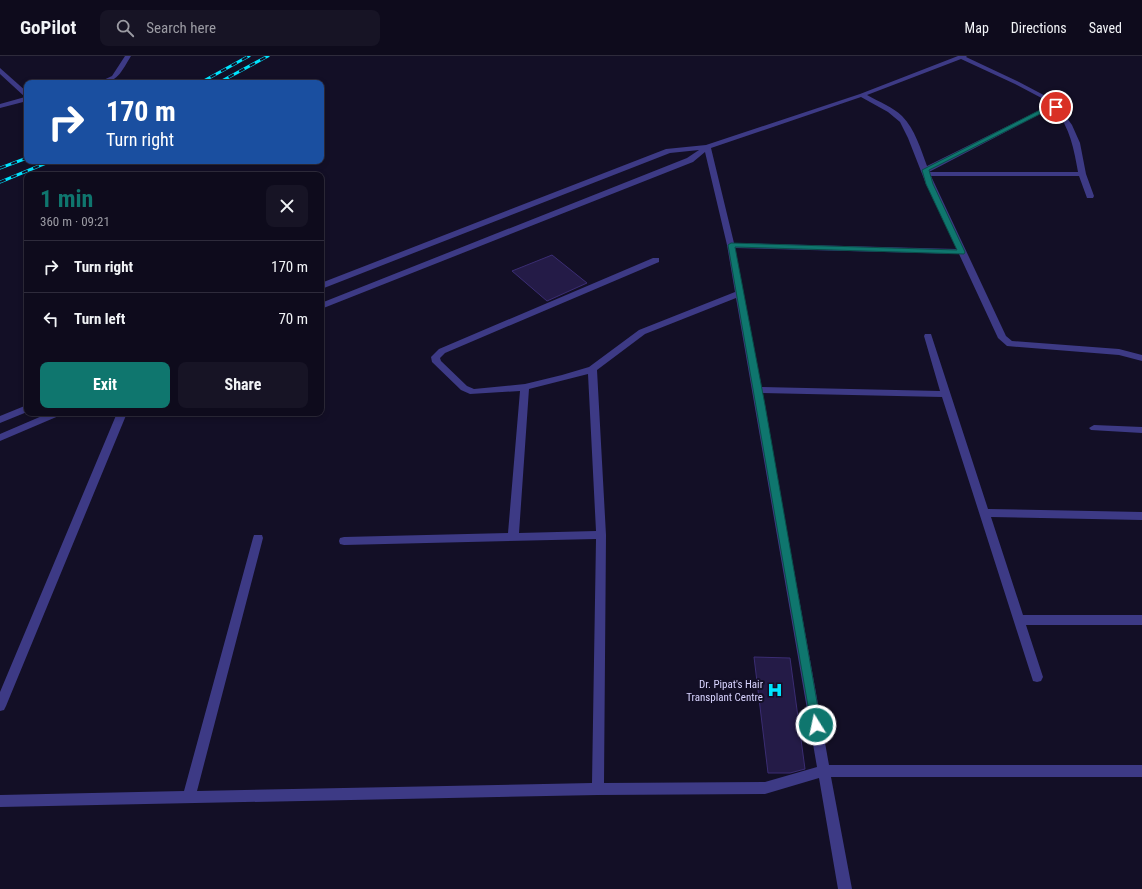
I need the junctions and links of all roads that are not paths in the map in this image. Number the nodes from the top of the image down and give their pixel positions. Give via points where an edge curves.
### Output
1 (128, 56) edge
2 (962, 56) edge
3 (0, 70) edge
4 (107, 80) edge
5 (24, 94) edge
6 (862, 95) junction
7 (24, 98) edge
8 (0, 106) edge
9 (1056, 107) junction
10 (707, 147) junction
11 (926, 172) junction
12 (1082, 174) junction
13 (1090, 196) dead end
14 (731, 245) junction
15 (962, 252) junction
16 (656, 260) dead end
17 (324, 285) edge
18 (740, 292) junction
19 (324, 305) edge
20 (928, 336) dead end
21 (1142, 358) edge
22 (592, 369) junction
23 (525, 387) junction
24 (758, 390) junction
25 (946, 394) junction
26 (24, 409) edge
27 (51, 416) edge
28 (121, 416) edge
29 (0, 420) edge
30 (1094, 428) dead end
31 (1142, 430) edge
32 (0, 438) edge
33 (984, 513) junction
34 (1142, 516) edge
35 (601, 535) junction
36 (512, 536) junction
37 (258, 538) dead end
38 (344, 541) dead end
39 (1019, 620) junction
40 (1142, 620) edge
41 (1037, 677) dead end
42 (0, 706) edge
43 (1142, 770) edge
44 (823, 771) junction
45 (598, 789) junction
46 (189, 797) junction
47 (0, 801) edge
48 (845, 889) edge

1 - 4 street via 114,77
2 - 6 street
2 - 9 street via 1053,102
3 - 5 street
6 - 10 street
6 - 11 street via 900,117
7 - 8 street
9 - 11 street via 1042,111
9 - 12 street via 1063,114 1076,143
10 - 14 street
10 - 17 street via 669,151
10 - 19 street via 690,160
11 - 12 street
11 - 15 street
12 - 13 street
14 - 15 street
14 - 18 street
15 - 21 street via 1002,338 1010,344 1119,352
16 - 23 street via 442,351 435,357 464,388 473,392
18 - 22 street via 642,332
18 - 24 street
20 - 25 street
22 - 23 street
22 - 35 street
23 - 36 street
24 - 25 street
24 - 44 street
25 - 33 street
26 - 29 street
27 - 32 street
28 - 42 street
30 - 31 street
33 - 34 street
33 - 39 street
35 - 36 street
35 - 45 street
36 - 38 street
37 - 46 street
39 - 40 street
39 - 41 street
43 - 44 street
44 - 45 street via 765,788
44 - 48 street
45 - 46 street
46 - 47 street

